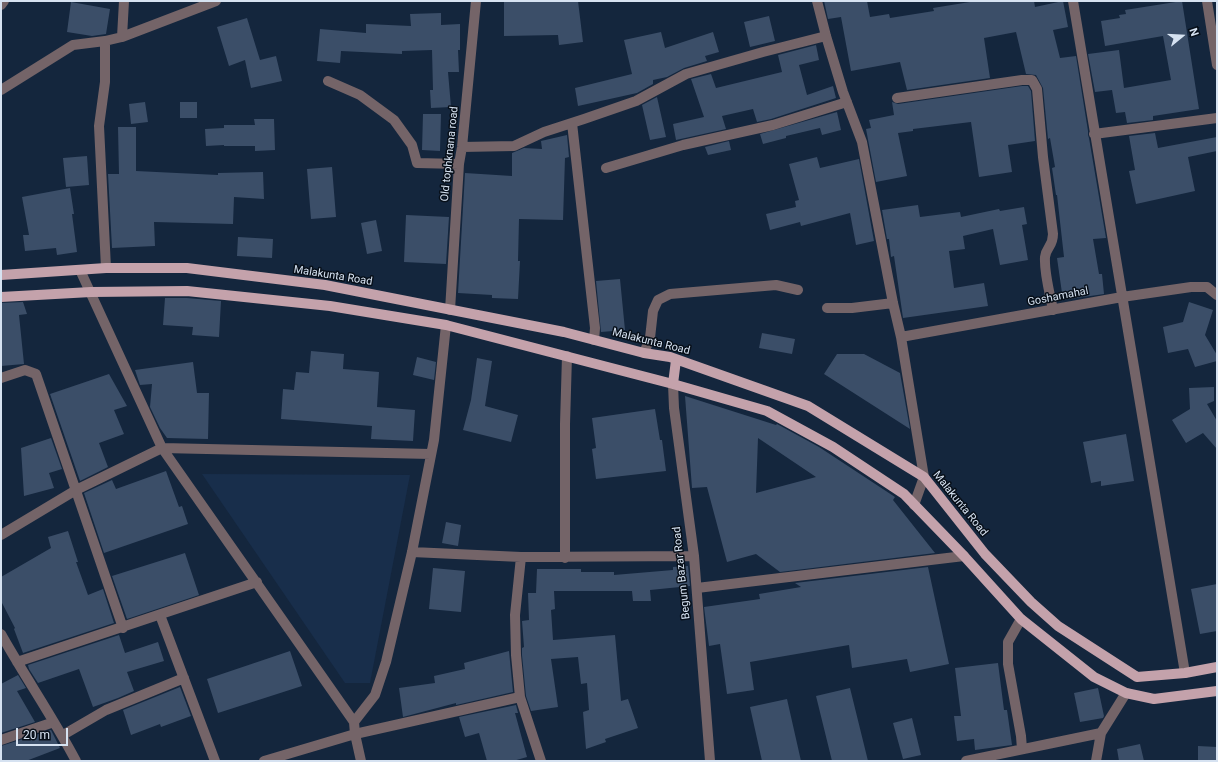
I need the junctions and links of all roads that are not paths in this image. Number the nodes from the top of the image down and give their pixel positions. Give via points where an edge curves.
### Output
1 (4, 1) edge
2 (124, 1) edge
3 (216, 1) edge
4 (476, 1) edge
5 (817, 1) edge
6 (1073, 1) edge
7 (1207, 1) edge
8 (1, 5) edge
9 (826, 36) junction
10 (122, 37) junction
11 (106, 41) junction
12 (1217, 64) edge
13 (328, 81) dead end
14 (1, 90) edge
15 (897, 98) dead end
16 (847, 102) junction
17 (1217, 118) edge
18 (572, 123) junction
19 (1094, 134) junction
20 (462, 147) junction
21 (459, 164) junction
22 (606, 168) dead end
23 (106, 268) junction
24 (80, 270) junction
25 (1, 274) edge
26 (798, 290) dead end
27 (91, 292) junction
28 (1217, 295) edge
29 (1, 297) edge
30 (1122, 297) junction
31 (893, 303) junction
32 (827, 308) dead end
33 (450, 310) junction
34 (1053, 310) junction
35 (446, 325) junction
36 (901, 337) junction
37 (594, 340) junction
38 (644, 353) junction
39 (567, 356) junction
40 (676, 360) junction
41 (1, 378) edge
42 (673, 384) junction
43 (162, 448) junction
44 (431, 454) junction
45 (924, 477) junction
46 (76, 490) junction
47 (914, 505) junction
48 (1, 535) edge
49 (412, 552) junction
50 (694, 556) junction
51 (964, 556) junction
52 (521, 557) junction
53 (565, 558) junction
54 (257, 582) junction
55 (697, 588) junction
56 (160, 615) junction
57 (1021, 619) junction
58 (1058, 626) junction
59 (123, 628) junction
60 (1, 634) edge
61 (1047, 640) junction
62 (17, 662) junction
63 (1217, 667) edge
64 (1185, 673) junction
65 (184, 678) junction
66 (1217, 691) edge
67 (1126, 693) junction
68 (520, 697) junction
69 (54, 722) junction
70 (354, 722) junction
71 (1101, 733) junction
72 (355, 734) junction
73 (63, 736) junction
74 (1, 740) edge
75 (1022, 749) junction
76 (76, 761) edge
77 (215, 761) edge
78 (264, 761) edge
79 (361, 761) edge
80 (541, 761) edge
81 (710, 761) edge
82 (966, 761) edge
83 (1096, 761) edge

1 - 8 street
2 - 10 street
3 - 10 street
4 - 20 street, Old tophknana road
5 - 9 street
6 - 19 street
7 - 12 street
9 - 16 street
9 - 18 street via 686,74 636,101
10 - 11 street
11 - 14 street via 73,46
11 - 23 street via 105,82 99,126
13 - 21 street via 360,95 394,120 412,145 417,163
15 - 34 street via 1022,80 1032,80 1036,84 1053,234 1053,241 1046,252 1045,264
16 - 22 street via 773,125 683,145
16 - 31 street via 862,142
17 - 19 street
18 - 20 street via 514,146
18 - 37 street via 595,328
19 - 30 street
20 - 21 street, Old tophknana road
21 - 33 street, Old tophknana road
23 - 24 main road, Malakunta Road
23 - 33 main road, Malakunta Road via 195,269 325,285
24 - 25 main road, Malakunta Road
24 - 27 street
26 - 38 street via 776,285 670,294 658,300 653,311 650,338
27 - 29 main road
27 - 35 main road via 187,291 330,306
27 - 43 street
28 - 30 street, Goshamahal via 1207,287 1191,287
30 - 34 street, Goshamahal
30 - 64 street
31 - 32 street
31 - 36 street
33 - 37 main road, Malakunta Road
34 - 36 street, Goshamahal
35 - 39 main road
35 - 44 street
36 - 45 street
37 - 38 main road, Malakunta Road
38 - 40 main road, Malakunta Road
39 - 42 main road
39 - 53 street
40 - 42 main road
40 - 45 main road, Malakunta Road via 808,406
41 - 46 street via 25,370 36,374
42 - 47 main road via 767,411 833,447 904,494
42 - 50 street, Begum Bazar Road
43 - 44 street
43 - 46 street
43 - 54 street
44 - 49 street
45 - 47 street
45 - 58 main road, Malakunta Road via 985,554
46 - 48 street
46 - 59 street
47 - 51 main road
49 - 52 street
49 - 70 street via 384,669 374,695
50 - 53 street
50 - 55 street, Begum Bazar Road
51 - 55 street
51 - 57 main road
52 - 53 street
52 - 68 street via 515,615
54 - 56 street
54 - 70 street
55 - 81 street, Begum Bazar Road
56 - 59 street
56 - 65 street
57 - 61 main road
57 - 75 street via 1008,642 1008,664
58 - 61 main road
58 - 64 main road, Malakunta Road via 1137,677
59 - 62 street
60 - 62 street
61 - 67 main road via 1094,677
62 - 69 street
63 - 64 main road, Malakunta Road
65 - 73 street via 106,710
65 - 77 street
66 - 67 main road via 1154,699
67 - 71 street
68 - 72 street
68 - 80 street
69 - 73 street
69 - 74 street
70 - 72 street
71 - 75 street
71 - 83 street
72 - 78 street
72 - 79 street
73 - 76 street
75 - 82 street

